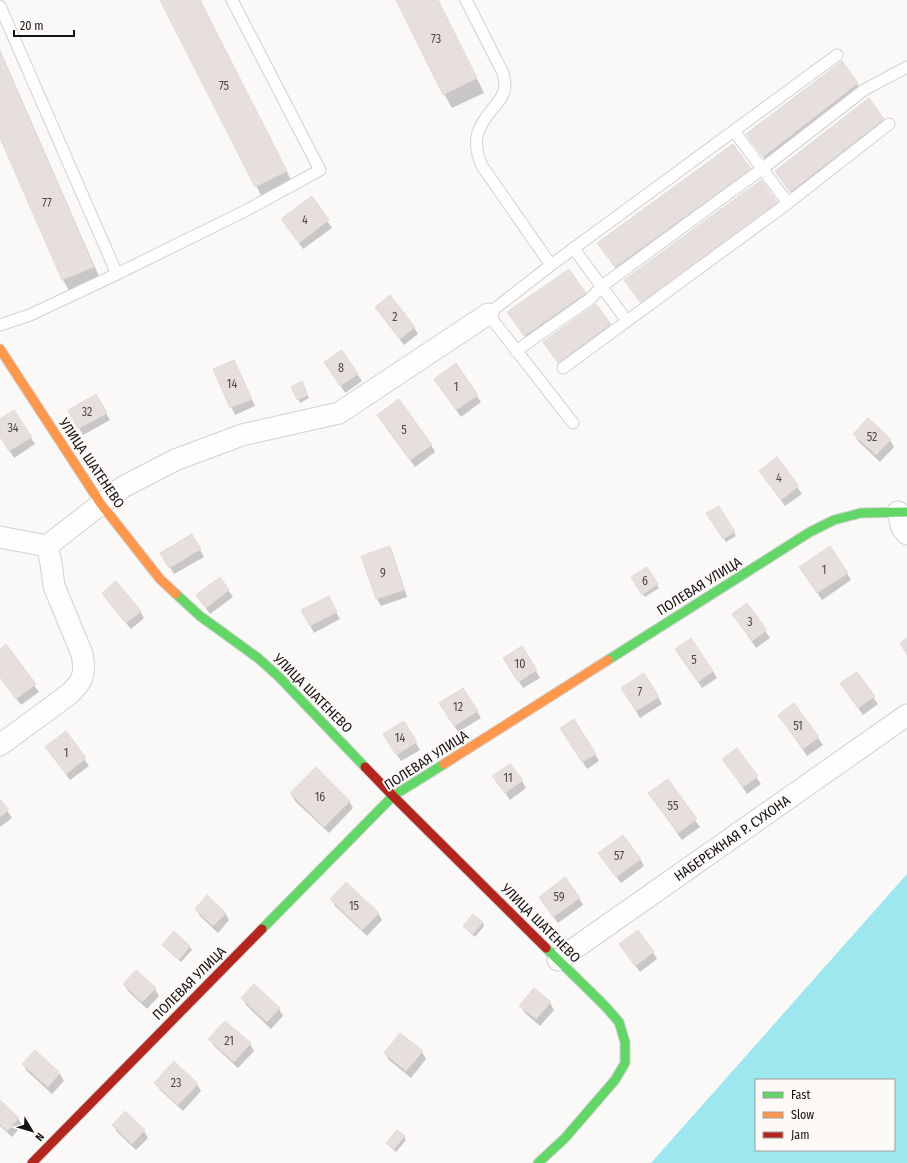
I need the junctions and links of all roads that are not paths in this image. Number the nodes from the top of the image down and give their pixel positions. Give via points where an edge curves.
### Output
1 (232, 0) edge
2 (466, 0) edge
3 (0, 6) edge
4 (838, 55) dead end
5 (907, 68) edge
6 (889, 124) dead end
7 (734, 131) junction
8 (762, 169) junction
9 (788, 203) junction
10 (574, 248) junction
11 (551, 266) junction
12 (116, 274) junction
13 (602, 286) junction
14 (488, 314) junction
15 (628, 321) junction
16 (0, 325) edge
17 (0, 349) edge
18 (516, 351) junction
19 (563, 368) dead end
20 (573, 423) dead end
21 (101, 504) junction
22 (903, 512) edge
23 (907, 534) edge
24 (0, 537) edge
25 (47, 546) junction
26 (907, 715) edge
27 (0, 745) edge
28 (393, 796) junction
29 (558, 960) junction
30 (32, 1163) edge
31 (538, 1163) edge

1 - 12 lane via 320,170 247,210
2 - 11 lane via 503,73 505,86 501,98 479,129 475,143 477,155
3 - 12 lane
4 - 7 lane
5 - 8 lane via 864,90
6 - 9 lane
7 - 8 lane
7 - 10 lane
8 - 9 lane
8 - 13 lane
9 - 15 lane
10 - 11 lane
10 - 13 lane
11 - 14 lane
12 - 16 lane via 30,315
13 - 15 lane
13 - 18 lane via 590,299
14 - 18 lane
14 - 21 street via 339,413 242,435 175,460 123,487
15 - 19 lane
17 - 21 street, УЛИЦА ШАТЕНЕВО
18 - 20 lane
21 - 25 street
21 - 28 street, УЛИЦА ШАТЕНЕВО via 160,579 200,616 258,658 279,677
22 - 23 street via 902,528
22 - 28 street, ПОЛЕВАЯ УЛИЦА via 861,513 834,520 810,532
24 - 25 street
25 - 27 street via 54,586 82,654 85,666 83,676 78,687
26 - 29 street, НАБЕРЕЖНАЯ Р. СУХОНА
28 - 29 street, УЛИЦА ШАТЕНЕВО
28 - 30 street, ПОЛЕВАЯ УЛИЦА
29 - 31 street, УЛИЦА ШАТЕНЕВО via 619,1022 625,1042 625,1063 615,1080 565,1138

